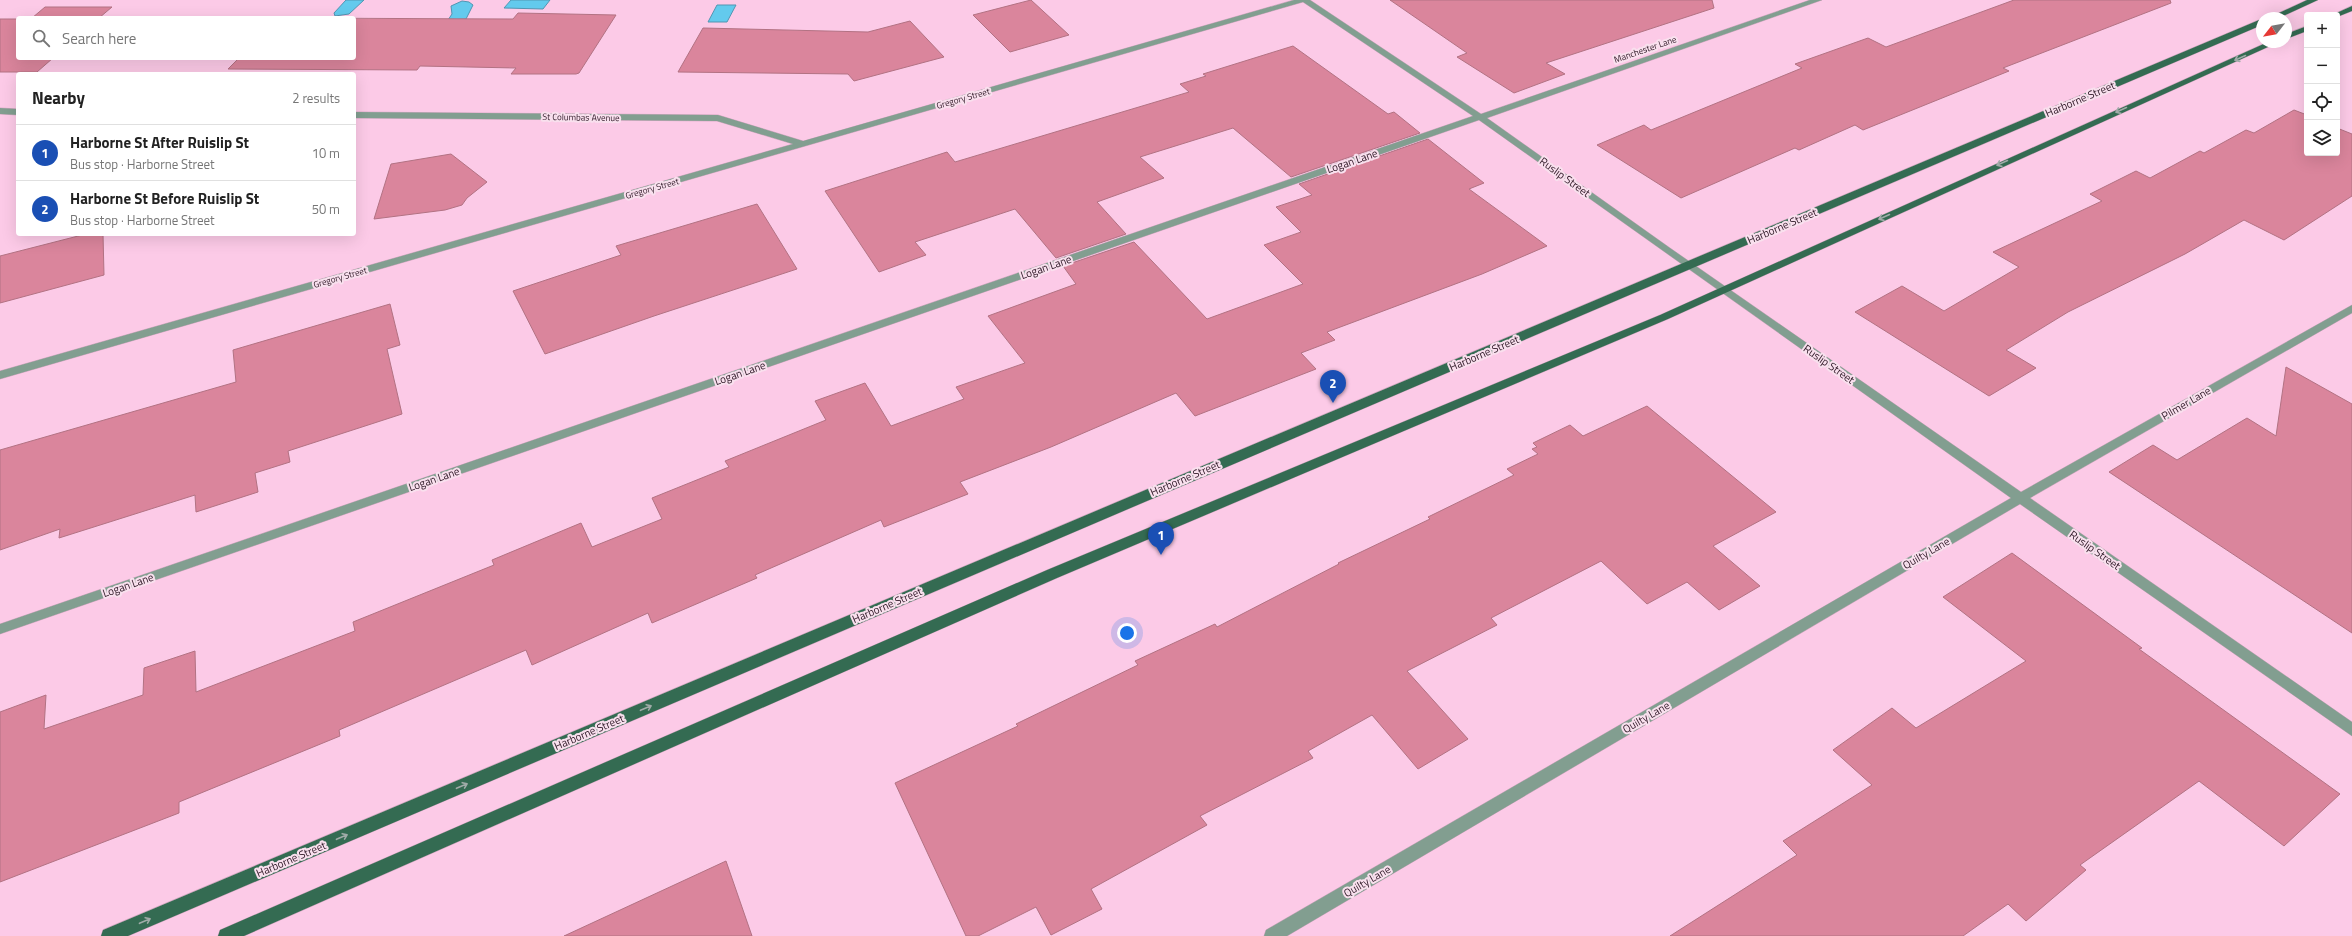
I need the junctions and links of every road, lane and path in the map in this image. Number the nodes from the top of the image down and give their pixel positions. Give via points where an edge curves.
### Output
1 (1304, 0) edge
2 (1818, 0) edge
3 (2314, 0) edge
4 (2352, 8) edge
5 (2286, 12) edge
6 (2340, 13) edge
7 (2256, 25) edge
8 (2304, 29) edge
9 (2292, 34) edge
10 (2263, 48) edge
11 (0, 111) edge
12 (16, 112) edge
13 (356, 115) edge
14 (1480, 117) junction
15 (804, 144) junction
16 (1689, 266) junction
17 (1723, 290) junction
18 (2352, 308) edge
19 (0, 375) edge
20 (2020, 498) junction
21 (0, 629) edge
22 (2352, 730) edge
23 (109, 936) edge
24 (226, 936) edge
25 (1272, 936) edge

1 - 14 street, Ruslip Street
1 - 15 street, Gregory Street
2 - 14 street, Manchester Lane
3 - 5 main road
4 - 6 main road
7 - 16 main road, Harborne Street
8 - 9 main road
10 -> 17 main road
11 - 12 street
13 - 15 street, St Columbas Avenue via 718,118
14 - 16 street, Ruslip Street
14 - 21 street, Logan Lane
15 - 19 street, Gregory Street
16 - 17 street, Ruslip Street
23 -> 16 main road, Harborne Street
17 - 20 street, Ruslip Street
17 - 24 main road via 1052,574
18 - 20 street, Pilmer Lane
20 - 22 street, Ruslip Street
20 - 25 street, Quilty Lane

